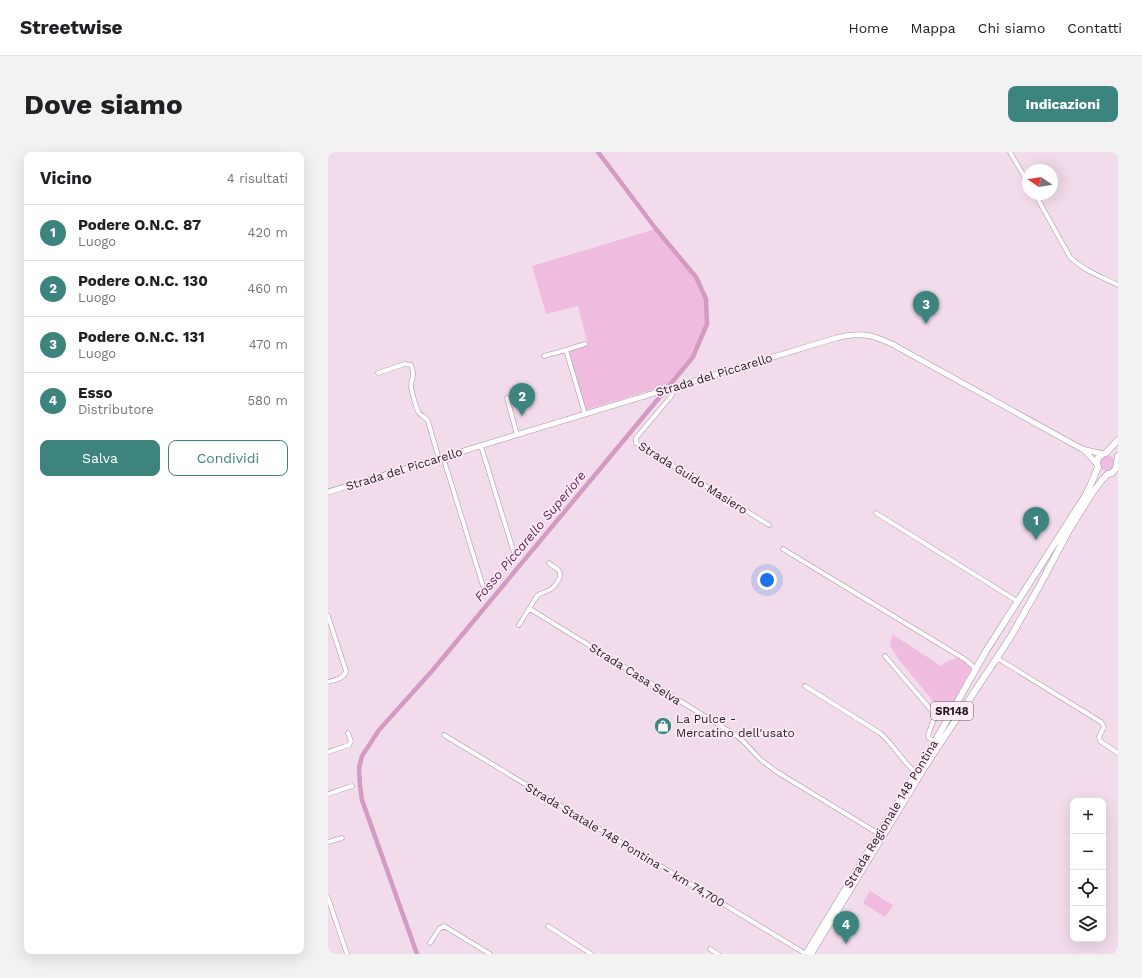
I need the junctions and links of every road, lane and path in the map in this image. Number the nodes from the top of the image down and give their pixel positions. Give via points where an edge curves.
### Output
1 (1010, 152) edge
2 (1022, 173) edge
3 (1038, 200) edge
4 (1118, 285) edge
5 (585, 344) dead end
6 (566, 350) junction
7 (544, 356) dead end
8 (378, 373) dead end
9 (674, 387) junction
10 (507, 398) dead end
11 (585, 414) junction
12 (517, 435) junction
13 (1118, 440) edge
14 (481, 446) junction
15 (1082, 449) junction
16 (1105, 453) junction
17 (441, 458) junction
18 (1118, 460) edge
19 (1097, 466) junction
20 (1109, 473) junction
21 (1118, 474) edge
22 (328, 492) edge
23 (876, 513) dead end
24 (769, 525) dead end
25 (783, 549) dead end
26 (514, 553) dead end
27 (549, 564) dead end
28 (483, 586) dead end
29 (1017, 601) junction
30 (530, 609) junction
31 (328, 616) edge
32 (519, 625) dead end
33 (330, 629) edge
34 (885, 656) dead end
35 (998, 658) junction
36 (976, 668) junction
37 (328, 682) edge
38 (805, 686) dead end
39 (348, 733) dead end
40 (444, 735) dead end
41 (935, 742) junction
42 (328, 752) edge
43 (1118, 753) edge
44 (916, 773) junction
45 (352, 786) dead end
46 (328, 794) edge
47 (879, 834) junction
48 (342, 838) dead end
49 (328, 842) edge
50 (328, 898) edge
51 (548, 926) dead end
52 (430, 943) dead end
53 (710, 949) dead end
54 (347, 954) edge
55 (490, 954) edge
56 (591, 954) edge
57 (718, 954) edge
58 (806, 954) edge
59 (811, 954) edge

1 - 2 street
3 - 4 street via 1070,257
5 - 6 street
6 - 7 street
6 - 11 street
8 - 17 street via 405,364 411,365 414,375 411,385 418,412 428,421
9 - 11 street, Strada del Piccarello
9 - 15 street, Strada del Piccarello via 839,337 867,334 898,347
9 - 24 street, Strada Guido Masiero via 672,395 636,438 636,443
10 - 12 street
11 - 12 street, Strada del Piccarello
12 - 14 street, Strada del Piccarello
13 - 16 main road, Strada Regionale 148 Pontina / SR148
14 - 17 street, Strada del Piccarello
14 - 26 street
15 - 16 street, Strada del Piccarello
15 - 19 street, Strada del Piccarello
16 - 18 main road, Strada Regionale 148 Pontina / SR148 via 1112,454
16 - 19 main road, Strada Regionale 148 Pontina / SR148 via 1098,458
17 - 22 street, Strada del Piccarello
17 - 28 street
18 - 20 main road, Strada Regionale 148 Pontina / SR148 via 1116,468
19 - 20 main road via 1102,472
19 - 29 main road, Strada Regionale 148 Pontina / SR148 via 1092,484 1085,496
20 - 21 street
20 - 35 main road, Strada Regionale 148 Pontina / SR148 via 1093,491 1073,524
23 - 29 street
25 - 36 street
27 - 30 street via 558,570 560,576 552,588 538,595
29 - 36 main road, Strada Regionale 148 Pontina / SR148
30 - 32 street
30 - 47 street, Strada Casa Selva via 737,736 777,772
31 - 33 street
33 - 37 street via 345,675
34 - 41 street via 932,711 934,719 928,735
35 - 43 street via 1101,722 1104,727 1099,737 1100,741
35 - 59 main road, Strada Regionale 148 Pontina / SR148 via 926,765
36 - 41 main road, Strada Regionale 148 Pontina / SR148
38 - 44 street via 882,735
39 - 42 street via 351,741 349,745
40 - 58 street, Strada Statale 148 Pontina – km 74,700
41 - 44 main road, Strada Regionale 148 Pontina / SR148
44 - 47 main road, Strada Regionale 148 Pontina / SR148
45 - 46 street
47 - 58 main road, Strada Regionale 148 Pontina / SR148
48 - 49 street
50 - 54 street
51 - 56 street
52 - 55 street via 439,928 444,926
53 - 57 street

